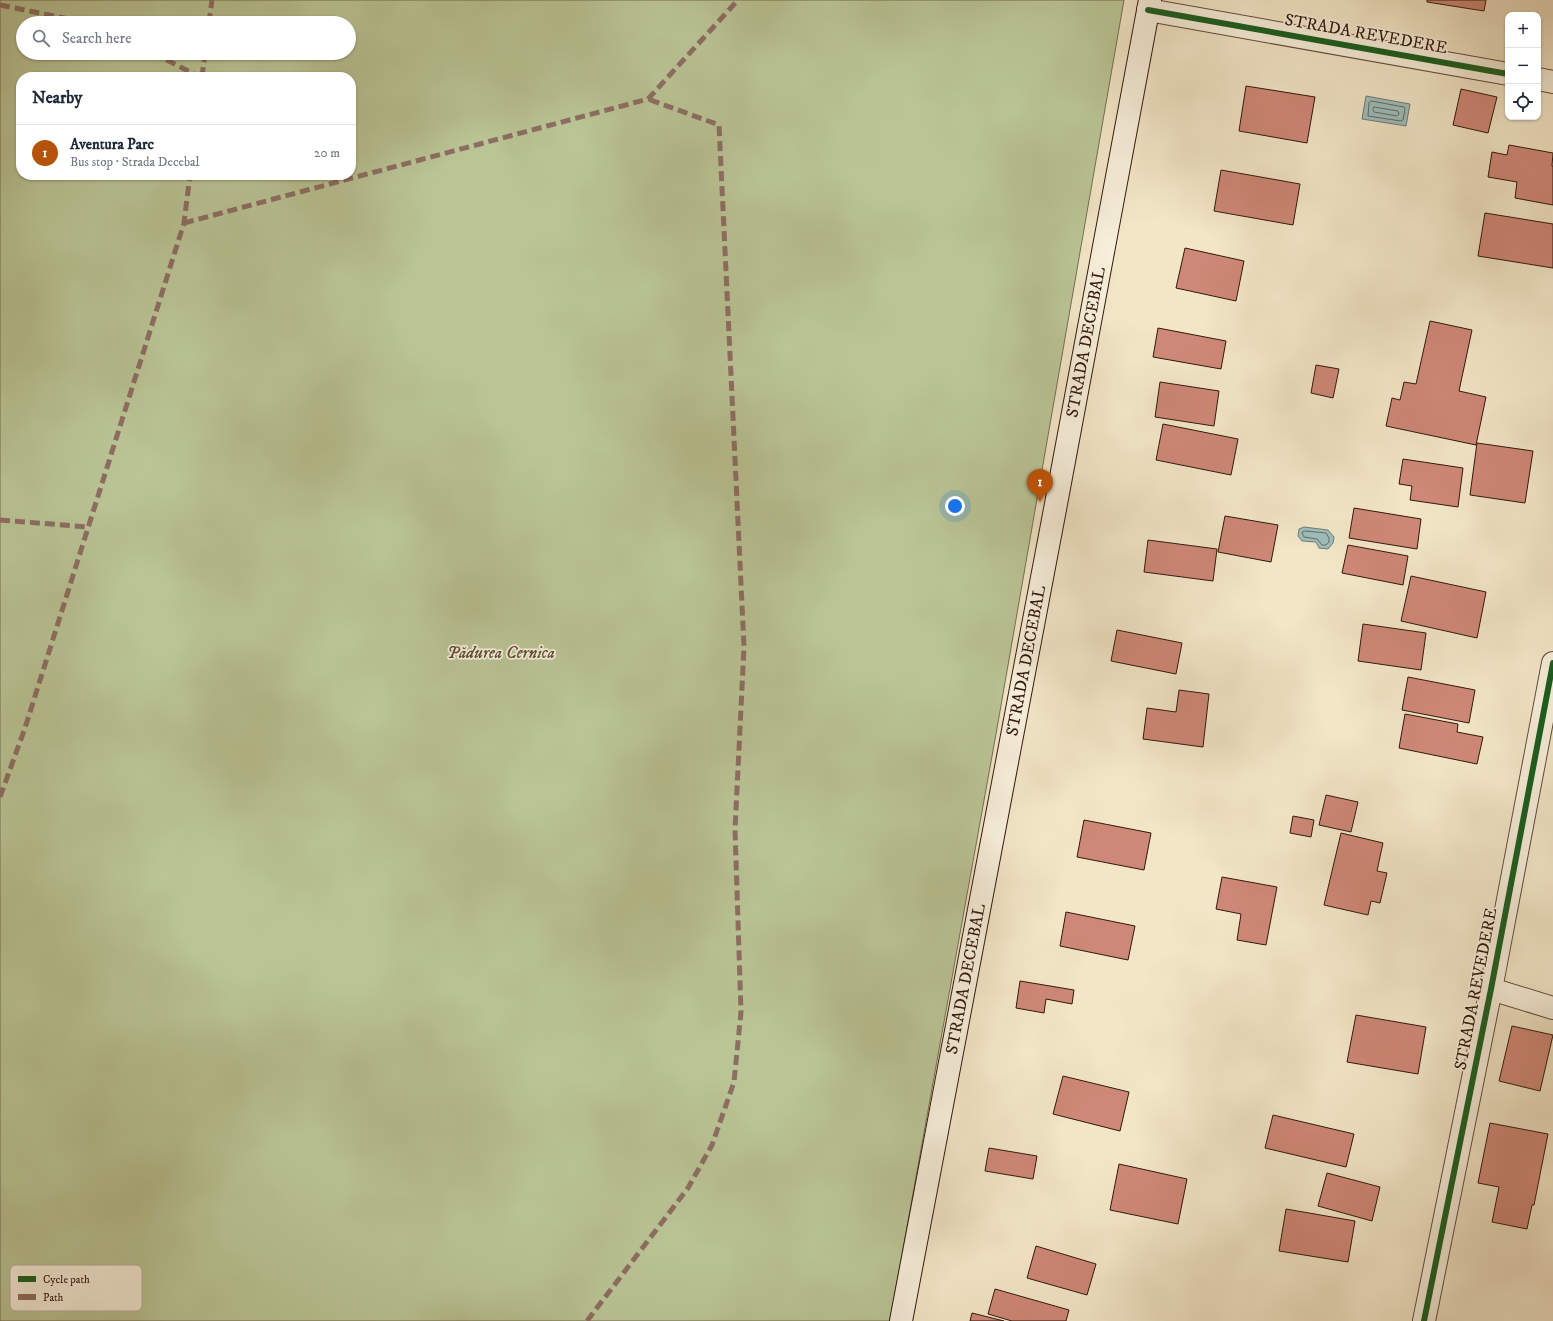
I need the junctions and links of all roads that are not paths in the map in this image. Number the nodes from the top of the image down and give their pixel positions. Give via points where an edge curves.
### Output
1 (1149, 5) edge
2 (1505, 73) edge
3 (1541, 80) edge
4 (1553, 82) edge
5 (1553, 663) edge
6 (1491, 989) junction
7 (1553, 1008) edge
8 (901, 1321) edge
9 (1424, 1321) edge

1 - 2 main road, STRADA REVEDERE
1 - 8 main road, STRADA DECEBAL
3 - 4 main road
5 - 6 main road, STRADA REVEDERE
6 - 7 main road
6 - 9 main road, STRADA REVEDERE

